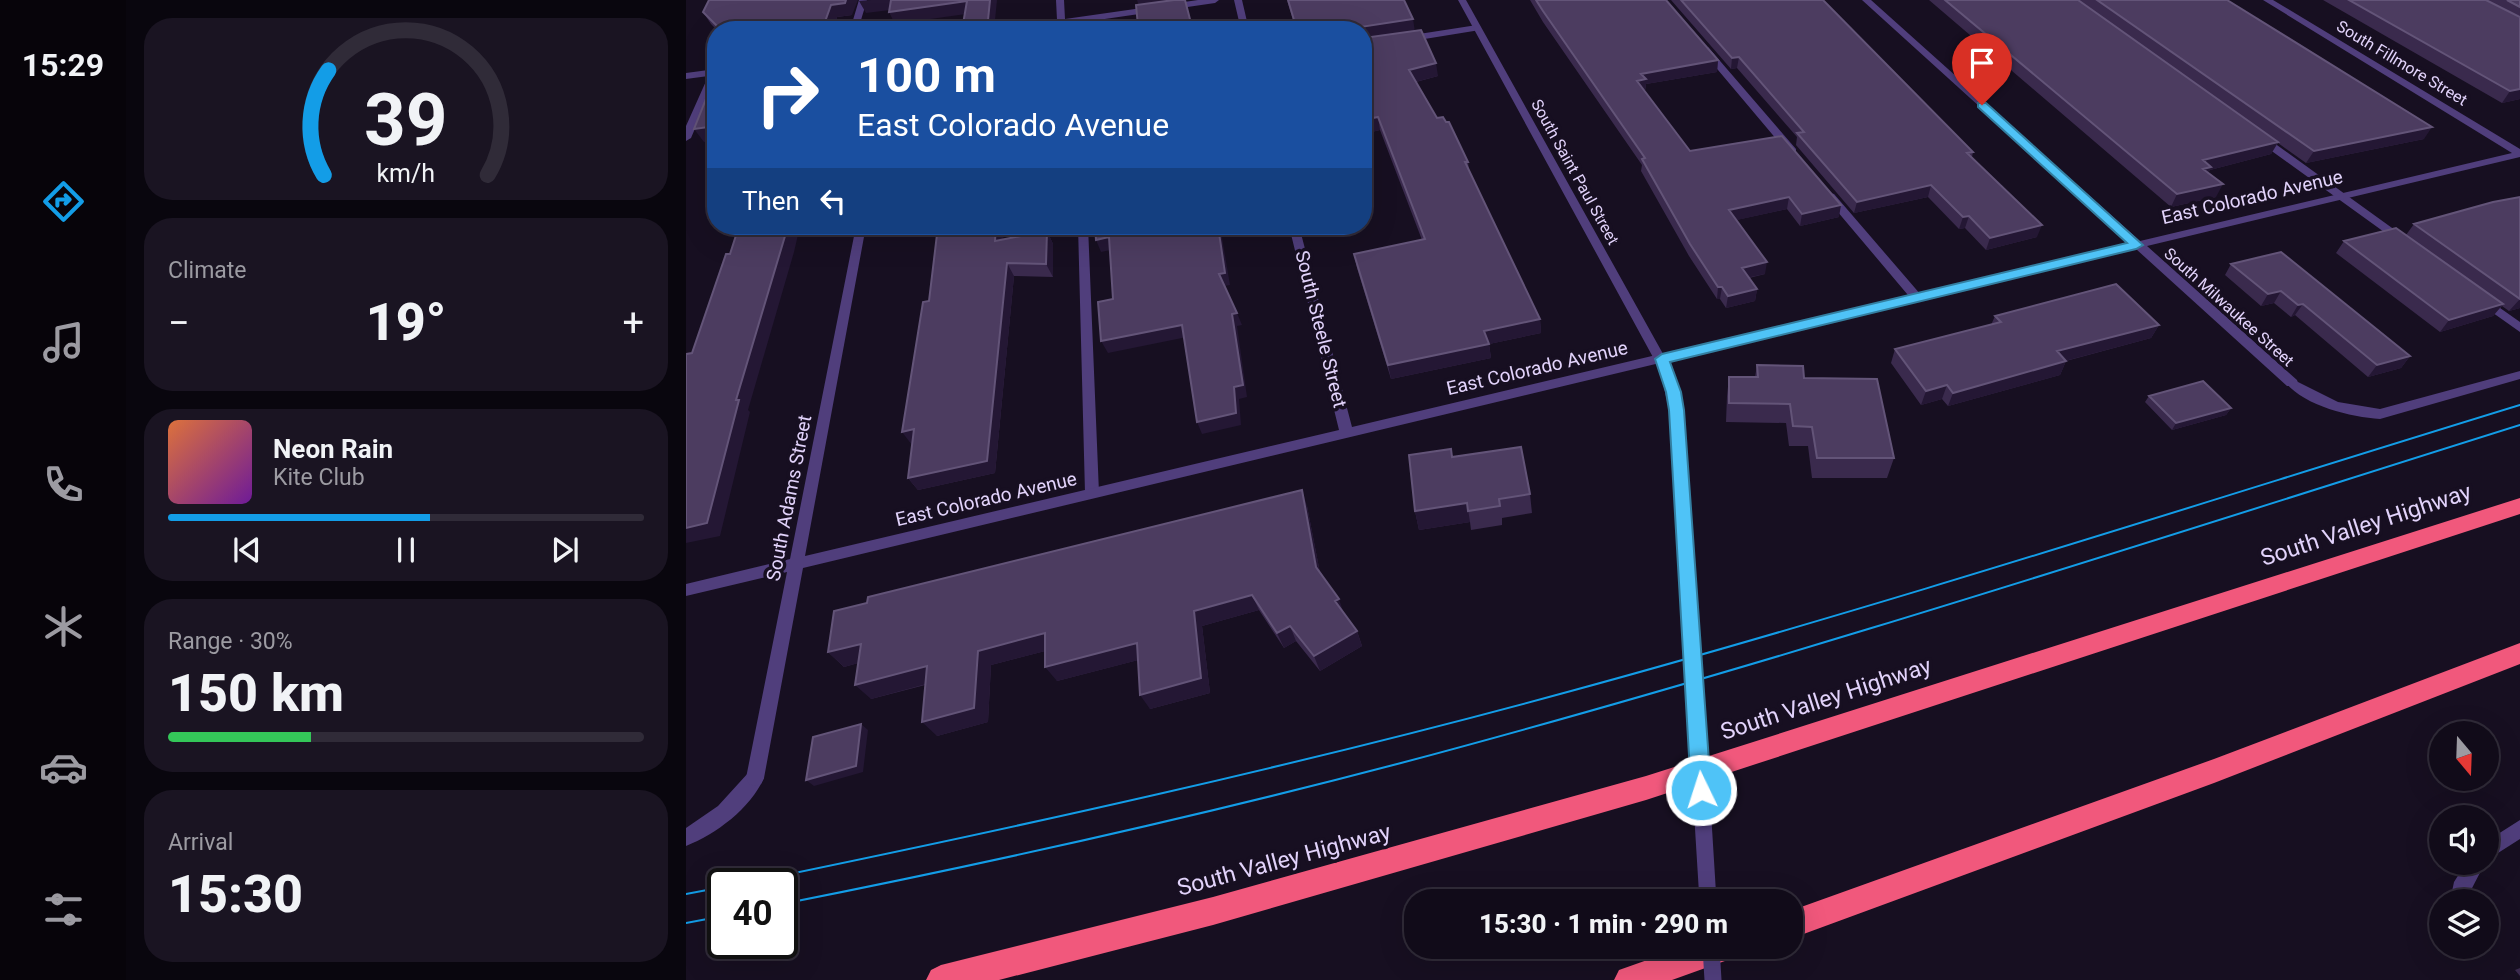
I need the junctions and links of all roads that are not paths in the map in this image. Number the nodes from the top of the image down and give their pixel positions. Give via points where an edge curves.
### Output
1 (863, 0) edge
2 (1060, 0) edge
3 (1215, 0) edge
4 (1238, 0) edge
5 (1462, 0) edge
6 (1866, 0) edge
7 (2267, 0) edge
8 (857, 21) edge
9 (1061, 21) edge
10 (1068, 21) edge
11 (1243, 21) edge
12 (1477, 28) junction
13 (1401, 40) edge
14 (1700, 43) edge
15 (707, 73) edge
16 (686, 76) edge
17 (707, 90) edge
18 (2254, 133) edge
19 (686, 138) edge
20 (2520, 153) edge
21 (1799, 159) edge
22 (1826, 191) edge
23 (2341, 196) junction
24 (859, 235) edge
25 (1083, 235) edge
26 (1296, 235) edge
27 (2136, 245) junction
28 (2408, 246) edge
29 (2475, 295) edge
30 (1917, 298) junction
31 (2520, 328) edge
32 (1662, 359) junction
33 (2520, 375) edge
34 (1347, 433) junction
35 (1092, 493) junction
36 (2520, 506) edge
37 (796, 564) junction
38 (686, 590) edge
39 (2520, 653) edge
40 (2520, 829) edge
41 (686, 837) edge
42 (2499, 843) edge
43 (1707, 889) edge
44 (1803, 920) edge
45 (1691, 959) edge
46 (1712, 959) edge
47 (941, 980) edge
48 (1629, 980) edge
49 (1713, 980) edge

1 - 8 street
2 - 9 street
3 - 10 street
4 - 11 street
5 - 12 street, South Saint Paul Street
6 - 27 street, South Milwaukee Street
7 - 20 street, South Fillmore Street
12 - 13 street
12 - 32 street, South Saint Paul Street
14 - 21 street
15 - 16 street
17 - 19 street
18 - 23 street
20 - 23 street, East Colorado Avenue
22 - 30 street
23 - 27 street, East Colorado Avenue
23 - 28 street
24 - 37 street, South Adams Street
25 - 35 street
26 - 34 street, South Steele Street
27 - 30 street, East Colorado Avenue
27 - 33 street, South Milwaukee Street via 2316,399 2379,414
29 - 31 street
30 - 32 street, East Colorado Avenue
32 - 34 street, East Colorado Avenue
32 - 43 street, bridge via 1676,410
34 - 35 street, East Colorado Avenue
35 - 37 street, East Colorado Avenue
36 - 47 highway, South Valley Highway via 1633,792 1213,911
37 - 38 street, East Colorado Avenue
37 - 41 street, South Adams Street via 755,778 728,812
39 - 44 highway via 2177,785
40 - 42 street
45 - 48 highway
46 - 49 street, bridge

